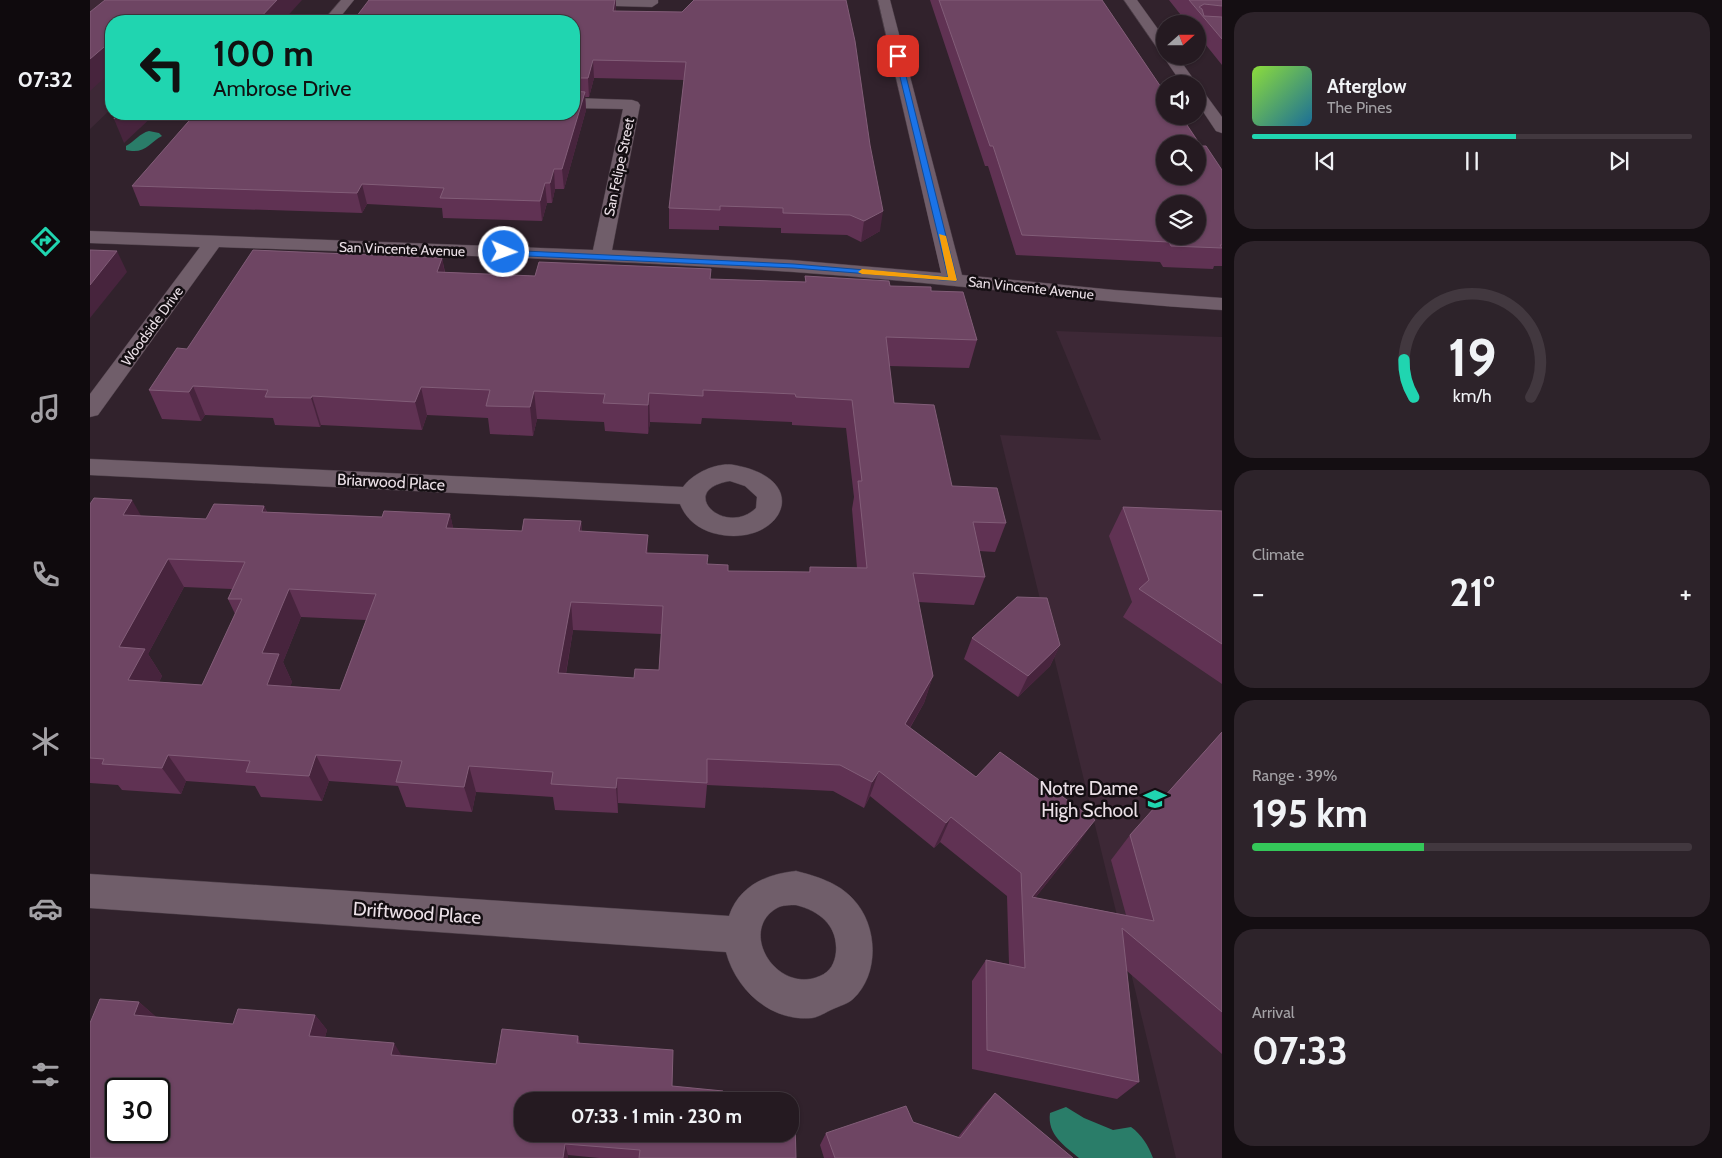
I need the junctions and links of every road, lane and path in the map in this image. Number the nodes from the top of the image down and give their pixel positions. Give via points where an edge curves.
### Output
1 (348, 0) edge
2 (543, 0) edge
3 (652, 0) edge
4 (884, 0) edge
5 (1130, 0) edge
6 (335, 15) edge
7 (1146, 23) junction
8 (1156, 24) edge
9 (1156, 37) edge
10 (580, 103) edge
11 (1206, 105) edge
12 (1222, 128) edge
13 (90, 237) edge
14 (213, 242) junction
15 (601, 256) junction
16 (953, 280) junction
17 (1222, 304) edge
18 (90, 410) edge
19 (90, 467) edge
20 (692, 496) dead end
21 (90, 891) edge
22 (743, 935) dead end

1 - 6 street
2 - 3 street via 652,3
4 - 16 street
5 - 7 street
7 - 8 street
7 - 9 street
10 - 15 street, San Felipe Street via 632,105
11 - 12 street
13 - 14 street, San Vincente Avenue
14 - 15 street, San Vincente Avenue
14 - 18 street, Woodside Drive
15 - 16 street, San Vincente Avenue via 794,266
16 - 17 street, San Vincente Avenue via 1102,296
19 - 20 street, Briarwood Place
21 - 22 street, Driftwood Place

